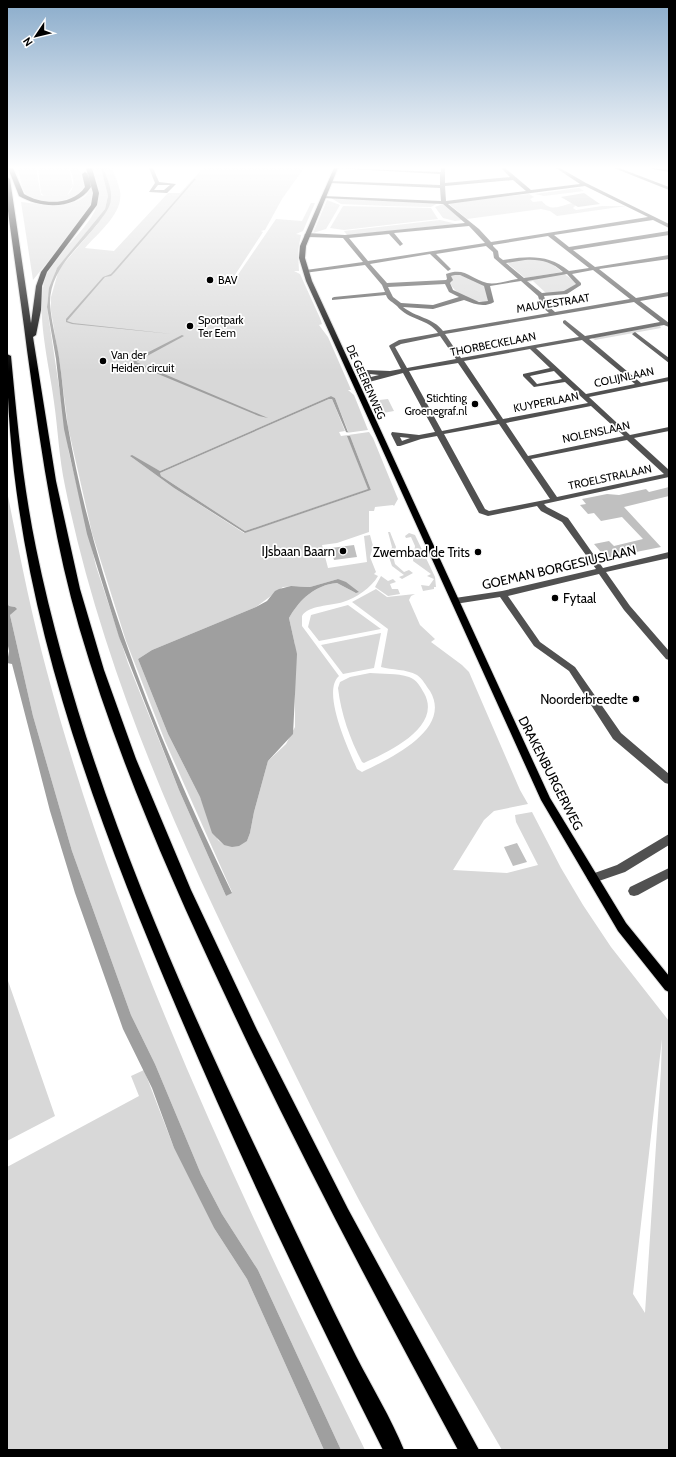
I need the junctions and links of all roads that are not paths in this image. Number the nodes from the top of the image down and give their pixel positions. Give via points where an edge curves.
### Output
1 (15, 236) edge
2 (71, 236) edge
3 (307, 236) edge
4 (326, 236) edge
5 (354, 236) edge
6 (393, 236) edge
7 (481, 236) edge
8 (544, 236) edge
9 (551, 236) edge
10 (650, 236) edge
11 (345, 237) junction
12 (400, 244) dead end
13 (490, 245) junction
14 (568, 249) junction
15 (432, 253) junction
16 (669, 256) edge
17 (501, 262) junction
18 (368, 263) junction
19 (592, 268) junction
20 (451, 271) junction
21 (306, 272) junction
22 (567, 272) junction
23 (522, 280) junction
24 (447, 282) junction
25 (487, 285) junction
26 (378, 289) dead end
27 (386, 289) junction
28 (669, 294) edge
29 (541, 295) junction
30 (463, 298) junction
31 (334, 299) dead end
32 (634, 300) junction
33 (399, 305) junction
34 (434, 307) junction
35 (552, 312) junction
36 (429, 322) junction
37 (565, 322) dead end
38 (667, 326) edge
39 (441, 334) junction
40 (635, 334) junction
41 (583, 338) junction
42 (30, 343) junction
43 (589, 343) junction
44 (392, 346) joint
45 (531, 347) junction
46 (537, 352) junction
47 (7, 356) edge
48 (460, 361) junction
49 (669, 361) edge
50 (555, 369) junction
51 (407, 371) junction
52 (390, 373) dead end
53 (669, 379) edge
54 (567, 380) junction
55 (640, 385) junction
56 (584, 396) junction
57 (594, 405) junction
58 (503, 423) junction
59 (669, 429) edge
60 (441, 435) junction
61 (419, 437) dead end
62 (628, 437) junction
63 (527, 458) junction
64 (669, 475) edge
65 (555, 500) junction
66 (539, 503) junction
67 (669, 555) edge
68 (602, 571) junction
69 (502, 594) junction
70 (455, 601) junction
71 (669, 657) edge
72 (669, 780) edge
73 (668, 842) edge
74 (669, 874) edge
75 (593, 878) junction
76 (634, 892) dead end
77 (669, 986) edge
78 (394, 1450) edge
79 (469, 1450) edge

1 - 42 highway
2 - 42 highway via 44,272
3 - 21 main road, DE GEERENWEG via 302,258
4 - 11 street
5 - 11 street
6 - 12 street
7 - 13 street
8 - 13 street
9 - 14 street
10 - 14 street
11 - 18 street
13 - 15 street
13 - 17 street
14 - 19 street
15 - 18 street
15 - 20 street
16 - 19 street
17 - 22 street via 539,258 550,260
17 - 23 street
18 - 21 street
18 - 27 street
19 - 22 street
19 - 32 street
20 - 24 street via 448,275 450,280
20 - 25 street
21 - 70 main road, DE GEERENWEG
22 - 23 street
22 - 29 street via 579,284 577,287 565,293
23 - 25 street
23 - 29 street
24 - 27 street
24 - 30 street via 450,291
25 - 30 street via 491,302 478,304
26 - 27 street
27 - 31 street
27 - 33 street via 390,298
28 - 32 street, MAUVESTRAAT
29 - 35 street via 544,306
30 - 34 street
32 - 35 street, MAUVESTRAAT
32 - 38 street
33 - 34 street
33 - 36 street via 418,320
34 - 36 street
35 - 39 street, MAUVESTRAAT
36 - 39 street
37 - 41 street
38 - 40 street, THORBECKELAAN
38 - 41 street, THORBECKELAAN
39 - 44 street, MAUVESTRAAT via 399,342
39 - 48 street
40 - 43 street, THORBECKELAAN
40 - 49 street
41 - 43 street
41 - 45 street, THORBECKELAAN
42 - 79 highway via 47,460 68,562 98,667 132,764 191,907 304,1144
43 - 46 street, THORBECKELAAN
43 - 55 street
44 - 51 street, TROELSTRALAAN
45 - 46 street
45 - 48 street, THORBECKELAAN
46 - 50 street
47 - 78 highway via 20,487 45,610 70,700 116,836 170,976 256,1169
48 - 51 street, THORBECKELAAN
48 - 58 street
50 - 54 street
50 - 54 street via 525,375 536,386
51 - 52 street, THORBECKELAAN
51 - 60 street, TROELSTRALAAN
53 - 55 street, COLIJNLAAN
54 - 56 street
55 - 56 street, COLIJNLAAN
56 - 57 street
57 - 58 street, KUYPERLAAN
57 - 62 street
58 - 60 street, KUYPERLAAN
58 - 63 street
59 - 62 street, NOLENSLAAN
60 - 61 street, KUYPERLAAN
60 - 66 street, TROELSTRALAAN via 482,511 488,514
62 - 63 street, NOLENSLAAN
62 - 64 street
63 - 65 street
64 - 65 street, TROELSTRALAAN
65 - 66 street, TROELSTRALAAN
66 - 68 street via 544,509 565,520
67 - 68 street, GOEMAN BORGESIUSLAAN
68 - 69 street, GOEMAN BORGESIUSLAAN
68 - 71 street via 631,614
69 - 70 street, GOEMAN BORGESIUSLAAN
69 - 72 street via 537,644 572,669 617,736
70 - 75 main road, DRAKENBURGERWEG via 546,800
73 - 75 street via 621,869
74 - 76 street
75 - 77 main road, DRAKENBURGERWEG via 622,927

